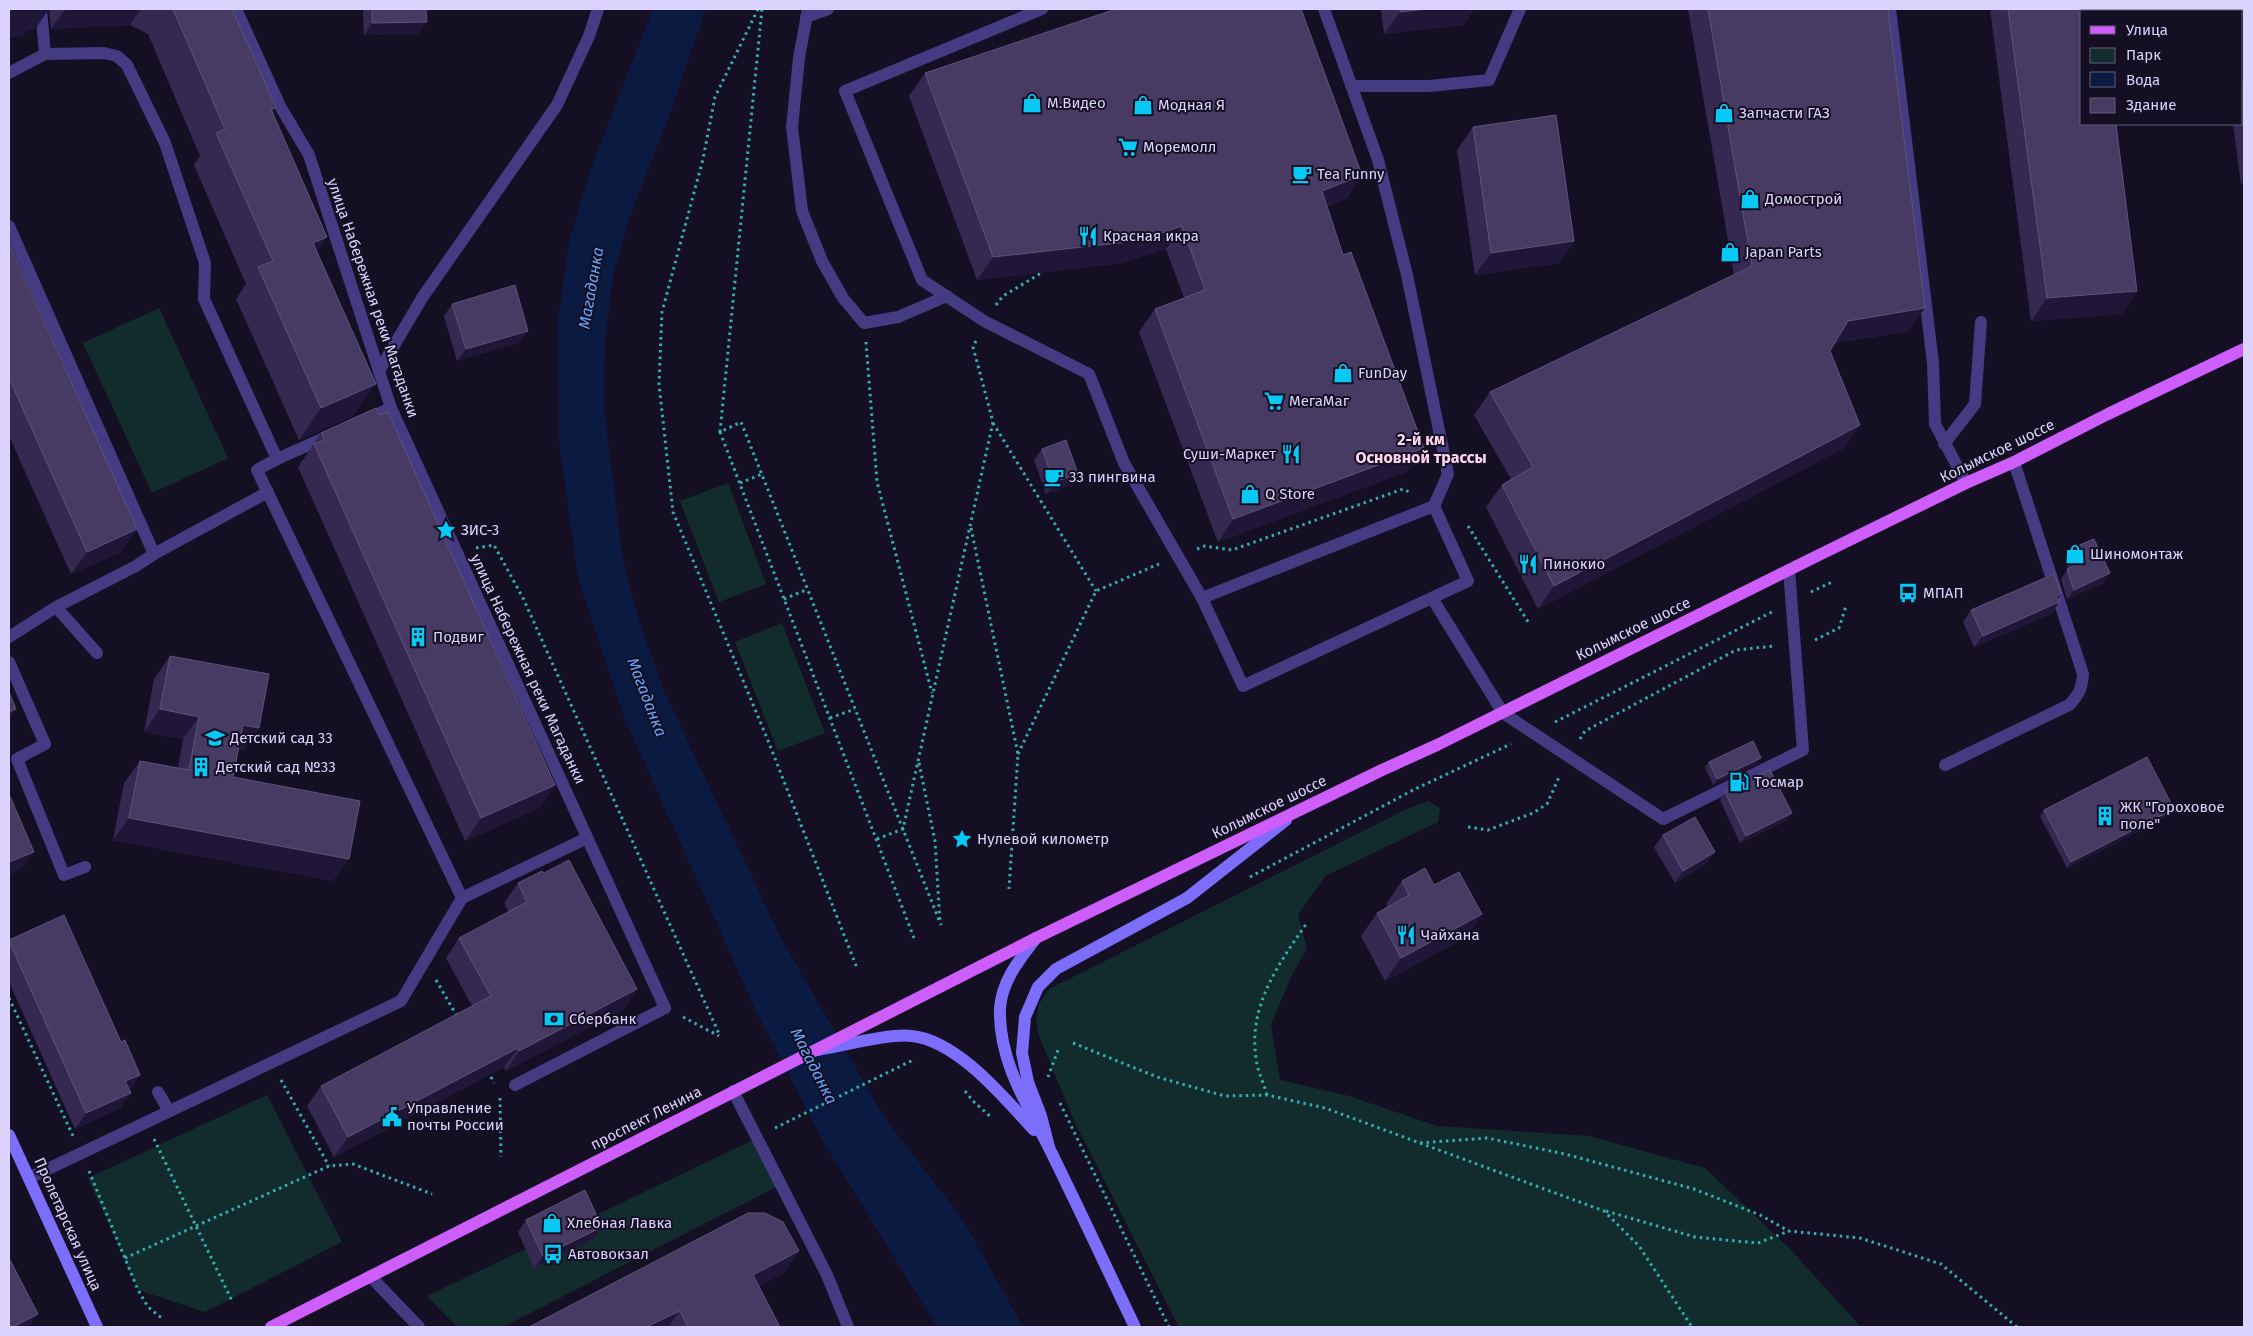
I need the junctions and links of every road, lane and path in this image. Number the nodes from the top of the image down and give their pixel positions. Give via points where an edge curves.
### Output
1 (41, 9) edge
2 (236, 9) edge
3 (598, 9) edge
4 (758, 9) edge
5 (762, 9) edge
6 (828, 9) edge
7 (1042, 9) edge
8 (1324, 9) edge
9 (1520, 9) edge
10 (1890, 9) edge
11 (807, 13) edge
12 (45, 54) junction
13 (9, 73) edge
14 (1351, 86) junction
15 (9, 226) edge
16 (1043, 272) edge
17 (947, 296) junction
18 (984, 321) junction
19 (864, 322) junction
20 (1981, 322) dead end
21 (2244, 349) edge
22 (379, 371) junction
23 (391, 408) junction
24 (993, 422) junction
25 (720, 432) junction
26 (1944, 444) junction
27 (277, 459) junction
28 (2014, 462) junction
29 (762, 474) junction
30 (740, 483) junction
31 (1966, 483) junction
32 (268, 492) junction
33 (1434, 506) junction
34 (970, 524) junction
35 (494, 545) dead end
36 (154, 554) junction
37 (1789, 570) junction
38 (1832, 582) dead end
39 (808, 589) junction
40 (1096, 591) dead end
41 (1202, 598) junction
42 (1432, 598) junction
43 (784, 599) junction
44 (1792, 602) junction
45 (1846, 606) dead end
46 (56, 607) junction
47 (9, 636) edge
48 (1795, 643) junction
49 (98, 653) dead end
50 (9, 662) edge
51 (933, 694) junction
52 (855, 708) junction
53 (1502, 713) junction
54 (830, 718) junction
55 (1533, 733) junction
56 (1569, 757) junction
57 (918, 760) junction
58 (1945, 765) dead end
59 (1297, 811) junction
60 (1468, 827) dead end
61 (902, 829) junction
62 (587, 838) junction
63 (877, 839) junction
64 (85, 866) dead end
65 (1249, 877) dead end
66 (1009, 889) dead end
67 (462, 898) junction
68 (1307, 922) dead end
69 (914, 938) dead end
70 (1036, 938) junction
71 (425, 960) junction
72 (857, 968) dead end
73 (665, 1008) junction
74 (462, 1026) edge
75 (1073, 1043) dead end
76 (1058, 1050) dead end
77 (812, 1051) junction
78 (916, 1059) dead end
79 (271, 1063) junction
80 (486, 1068) edge
81 (1044, 1071) dead end
82 (515, 1085) joint
83 (734, 1091) junction
84 (158, 1092) dead end
85 (500, 1093) junction
86 (1057, 1095) dead end
87 (1267, 1095) junction
88 (973, 1101) dead end
89 (168, 1111) junction
90 (146, 1122) junction
91 (998, 1123) dead end
92 (767, 1132) dead end
93 (9, 1135) edge
94 (1418, 1143) junction
95 (1049, 1147) junction
96 (501, 1157) dead end
97 (330, 1166) junction
98 (29, 1178) junction
99 (432, 1194) dead end
100 (1604, 1211) junction
101 (196, 1227) junction
102 (1789, 1231) junction
103 (124, 1258) dead end
104 (370, 1276) junction
105 (233, 1303) dead end
106 (97, 1327) edge
107 (271, 1327) edge
108 (419, 1327) edge
109 (848, 1327) edge
110 (1135, 1327) edge
111 (1170, 1327) edge
112 (1692, 1327) edge
113 (2017, 1327) edge

1 - 12 street
2 - 22 street, улица Набережная реки Магаданки via 280,106 308,155
3 - 22 street via 557,105 422,298
4 - 72 path via 715,97 703,159 662,312 659,384 674,512
5 - 25 path
6 - 11 street
7 - 17 street via 845,91 922,280
8 - 14 street
9 - 14 street via 1489,80 1429,86
10 - 26 street via 1933,363 1935,424
11 - 19 street via 798,58 792,127 802,211 822,261 843,298
12 - 13 street
12 - 27 street via 104,52 117,56 127,65 165,143 206,263 204,300
14 - 33 street via 1381,170 1407,275 1448,474
15 - 36 street
16 - 18 path via 1003,296
17 - 18 street
17 - 19 street via 898,317
18 - 24 path via 973,347
18 - 41 street via 1090,374 1124,463
19 - 51 path via 877,482
20 - 26 street via 1975,404
21 - 28 main road, Колымское шоссе
22 - 23 street, улица Набережная реки Магаданки
23 - 27 street
23 - 62 street, улица Набережная реки Магаданки
24 - 34 path
24 - 40 path
25 - 29 path via 741,422
25 - 30 path
26 - 31 street
27 - 32 street via 257,470
28 - 31 main road, Колымское шоссе
28 - 58 street via 2083,674 2082,687 2069,705
29 - 30 path
29 - 39 path
30 - 43 path
31 - 37 main road, Колымское шоссе
32 - 36 street
32 - 67 street
33 - 41 street
33 - 42 street via 1468,581
34 - 51 path
34 - 66 path via 1018,754
35 - 73 path via 524,598 720,1036
36 - 46 street
37 - 44 street
37 - 53 main road, Колымское шоссе
38 - 44 path
39 - 43 path
39 - 52 path
41 - 42 street via 1244,686
42 - 53 street
43 - 54 path
44 - 48 street
44 - 55 path
45 - 48 path via 1839,628 1817,640
46 - 47 street
46 - 49 street
48 - 56 path via 1736,650 1585,731
48 - 56 street via 1803,750 1663,819
50 - 64 street via 45,744 17,759 64,874
51 - 57 path
52 - 54 path
52 - 61 path
53 - 55 street
53 - 59 main road, Колымское шоссе
54 - 63 path
55 - 56 street
55 - 65 path via 1414,789
56 - 60 path via 1547,804 1533,813 1488,830
57 - 61 path
57 - 61 path via 935,841 941,925
59 - 70 main road, Колымское шоссе
59 - 95 street via 1188,898 1056,969 1038,987 1025,1017 1022,1053
61 - 63 path
62 - 67 street
62 - 73 street, улица Набережная реки Магаданки
63 - 69 path
67 - 71 street
68 - 87 path via 1277,966 1257,1015 1256,1059
70 - 77 main road, проспект Ленина
70 - 95 street via 1007,981 1002,996 1001,1022 1016,1085
71 - 74 path
71 - 79 street via 401,1001
73 - 82 street
75 - 87 path via 1158,1077 1225,1096
76 - 81 path via 1048,1078
77 - 83 main road, проспект Ленина
77 - 95 street via 902,1036 925,1038 984,1076
78 - 92 path
79 - 89 street
79 - 97 path
80 - 85 path
82 - 85 path
83 - 104 main road, проспект Ленина
83 - 109 street via 827,1275
84 - 89 street
85 - 96 path
86 - 111 path
87 - 94 path via 1325,1108
88 - 91 path
89 - 90 street
90 - 98 street
90 - 101 path
93 - 98 street, Пролетарская улица
94 - 100 path
94 - 102 path via 1487,1138 1565,1154 1694,1190 1760,1215
95 - 110 street
97 - 99 path via 353,1164
97 - 101 path
98 - 106 street, Пролетарская улица
100 - 102 path via 1695,1237 1758,1243
100 - 112 path via 1639,1246
101 - 103 path
101 - 105 path
102 - 113 path via 1860,1238 1941,1264
104 - 107 main road, проспект Ленина
104 - 108 street

